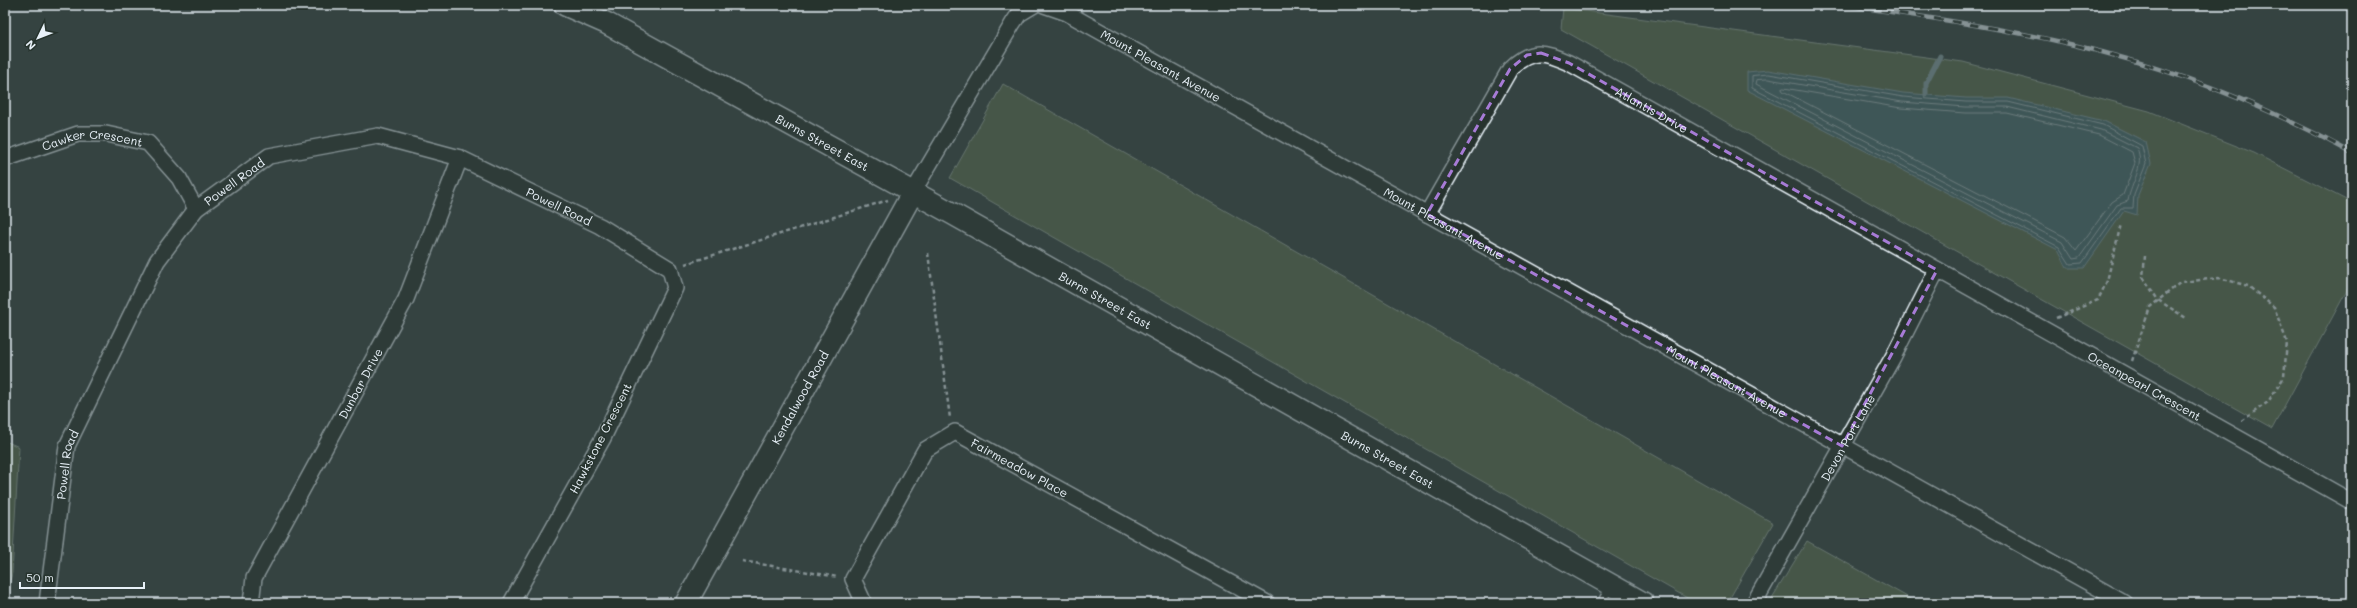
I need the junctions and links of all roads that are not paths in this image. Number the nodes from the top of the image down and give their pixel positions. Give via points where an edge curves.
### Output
1 (565, 5) edge
2 (1034, 5) edge
3 (1044, 5) edge
4 (460, 158) junction
5 (5, 159) edge
6 (913, 192) junction
7 (196, 209) junction
8 (1427, 214) junction
9 (670, 269) joint
10 (1937, 270) junction
11 (1842, 446) junction
12 (2352, 502) edge
13 (1611, 585) junction
14 (47, 603) edge
15 (251, 603) edge
16 (511, 603) edge
17 (686, 603) edge
18 (864, 603) edge
19 (1267, 603) edge
20 (1601, 603) edge
21 (1643, 603) edge
22 (1754, 603) edge
23 (2125, 603) edge

1 - 6 street, Burns Street East via 606,23
2 - 6 street via 1019,14 1012,23
3 - 8 street, Mount Pleasant Avenue via 1067,12
4 - 7 street, Powell Road via 378,136 269,156
4 - 9 street, Powell Road via 600,226
4 - 15 street, Dunbar Drive via 406,299 254,578
5 - 7 street, Cawker Crescent via 78,134 106,134 148,143 179,178
6 - 13 street, Burns Street East
6 - 17 street, Kendalwood Road
7 - 14 street, Powell Road via 157,261 67,446
8 - 10 street, Atlantis Drive via 1510,69 1527,55 1541,53 1569,62
8 - 11 street, Mount Pleasant Avenue
9 - 16 street, Hawkstone Crescent via 675,288 603,438
10 - 11 street, Devon Port Lane via 1893,357
10 - 12 street, Oceanpearl Crescent
11 - 22 street, Devon Port Lane
11 - 23 street
13 - 20 lane
13 - 21 street, Burns Street East
18 - 19 street, Fairmeadow Place via 853,579 925,450 955,432

